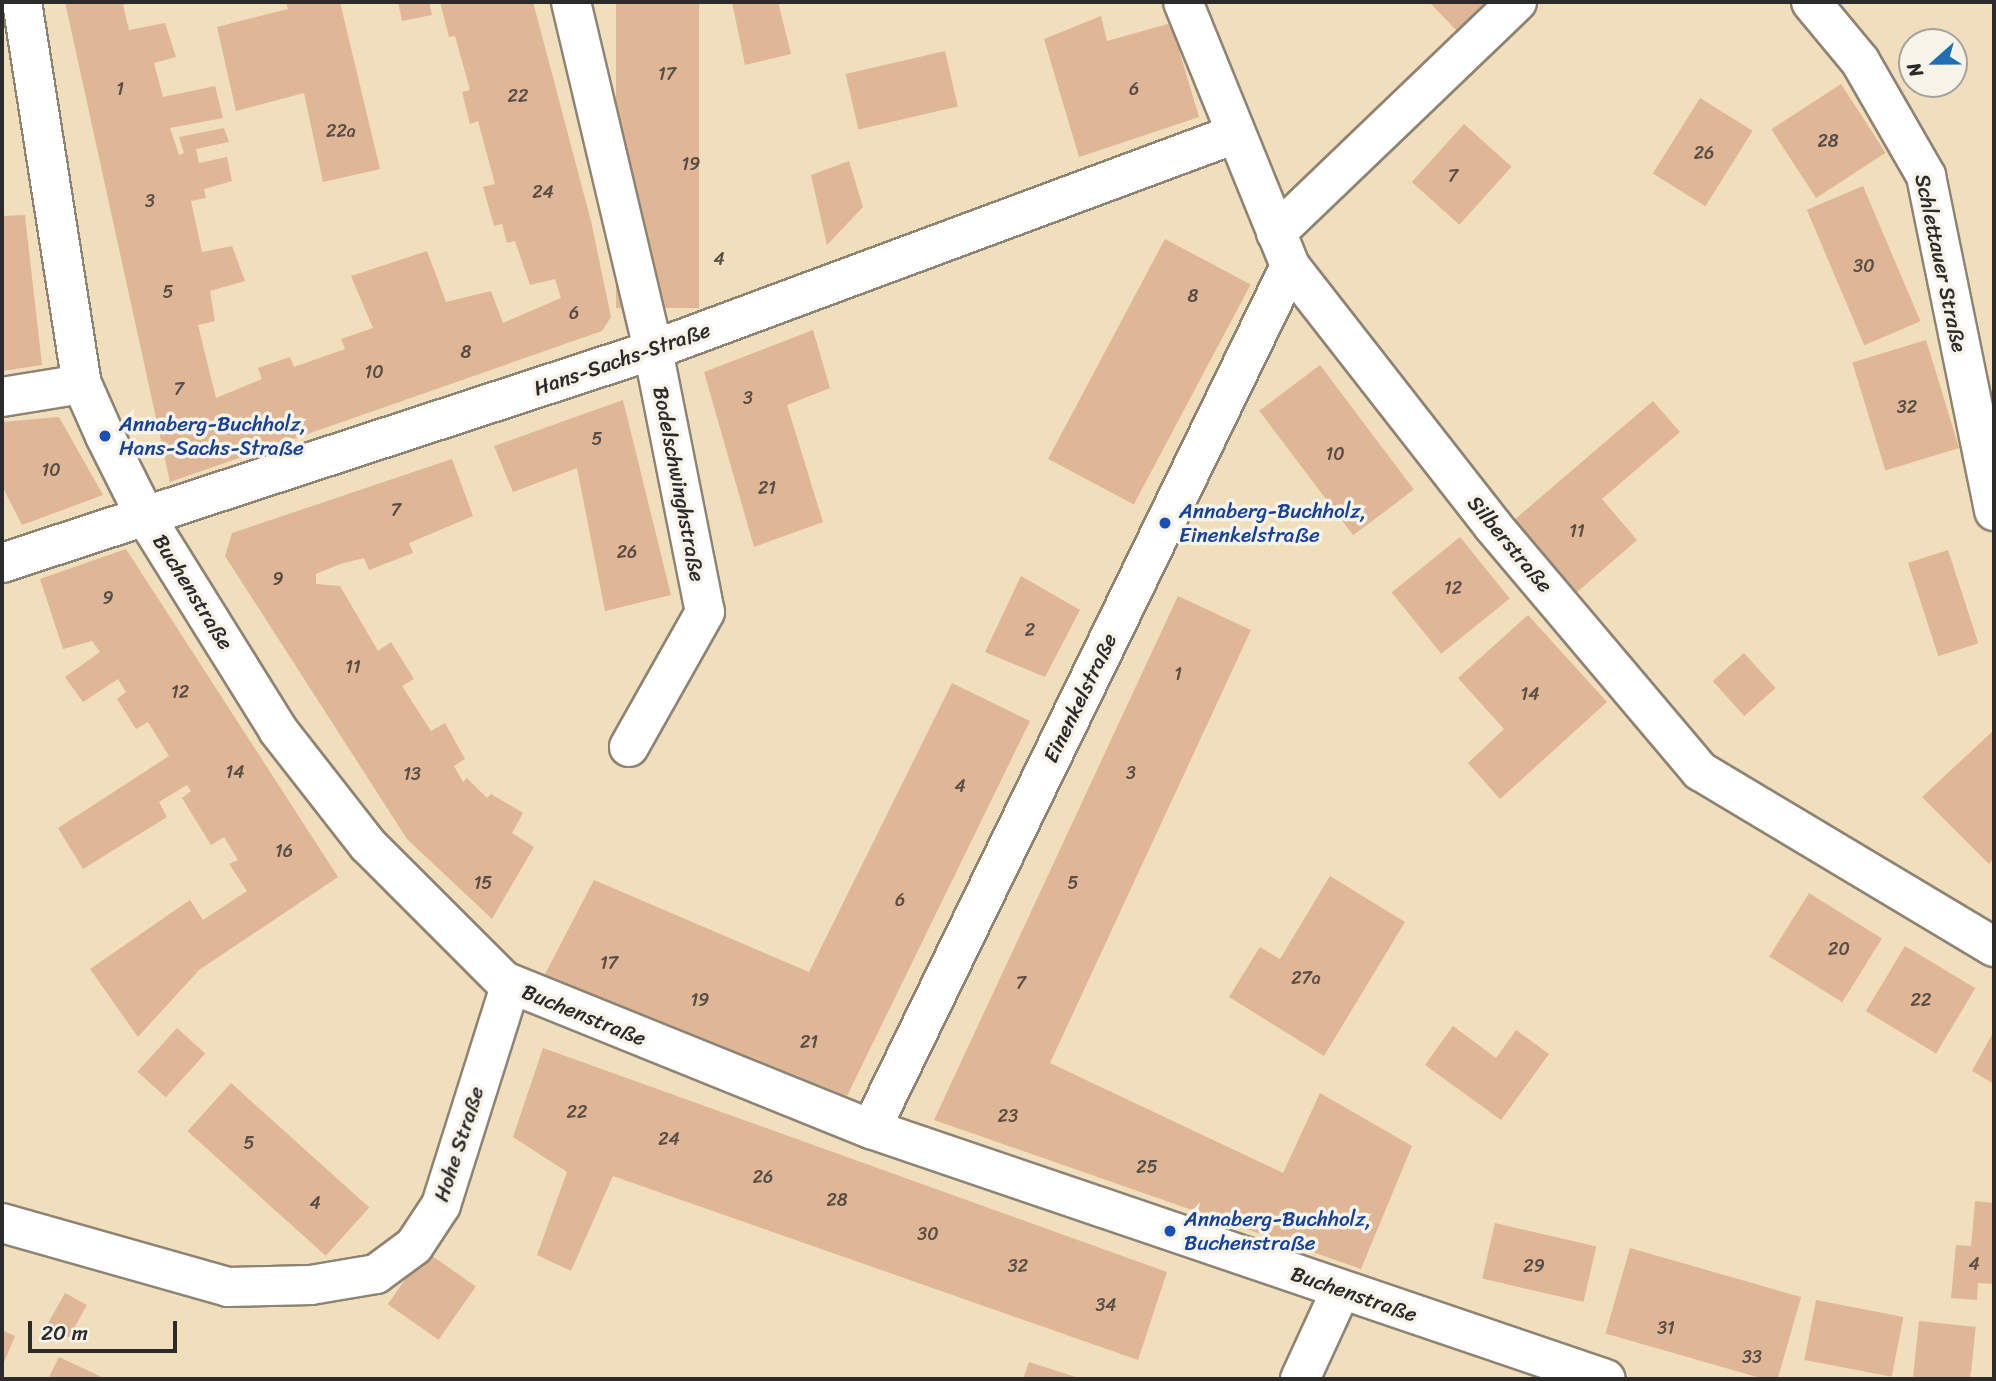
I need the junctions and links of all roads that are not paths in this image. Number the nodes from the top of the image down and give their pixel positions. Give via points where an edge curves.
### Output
1 (22, 2) edge
2 (571, 2) edge
3 (1183, 2) edge
4 (1517, 2) edge
5 (1811, 2) edge
6 (1235, 134) junction
7 (1283, 250) junction
8 (653, 350) junction
9 (82, 384) junction
10 (2, 397) edge
11 (1994, 511) edge
12 (145, 516) junction
13 (2, 563) edge
14 (629, 747) dead end
15 (1994, 947) edge
16 (510, 986) junction
17 (871, 1129) junction
18 (2, 1223) edge
19 (1341, 1290) junction
20 (1300, 1379) edge
21 (1606, 1379) edge

1 - 9 street, Buchenstraße
2 - 8 street, Bodelschwinghstraße
3 - 6 street, Silberstraße
4 - 7 street
5 - 11 street, Schlettauer Straße via 1860,61 1926,176
6 - 7 street, Silberstraße
6 - 8 street, Hans-Sachs-Straße
7 - 15 street, Silberstraße via 1493,526 1700,771
7 - 17 street, Einenkelstraße
8 - 12 street, Hans-Sachs-Straße
8 - 14 street, Bodelschwinghstraße via 705,612
9 - 10 street
9 - 12 street, Buchenstraße
12 - 13 street, Hans-Sachs-Straße
12 - 16 street, Buchenstraße via 278,730 368,845
16 - 17 street, Buchenstraße
16 - 18 street, Hohe Straße via 441,1205 414,1246 376,1274 311,1285 228,1287
17 - 19 street, Buchenstraße
19 - 20 street
19 - 21 street, Buchenstraße

